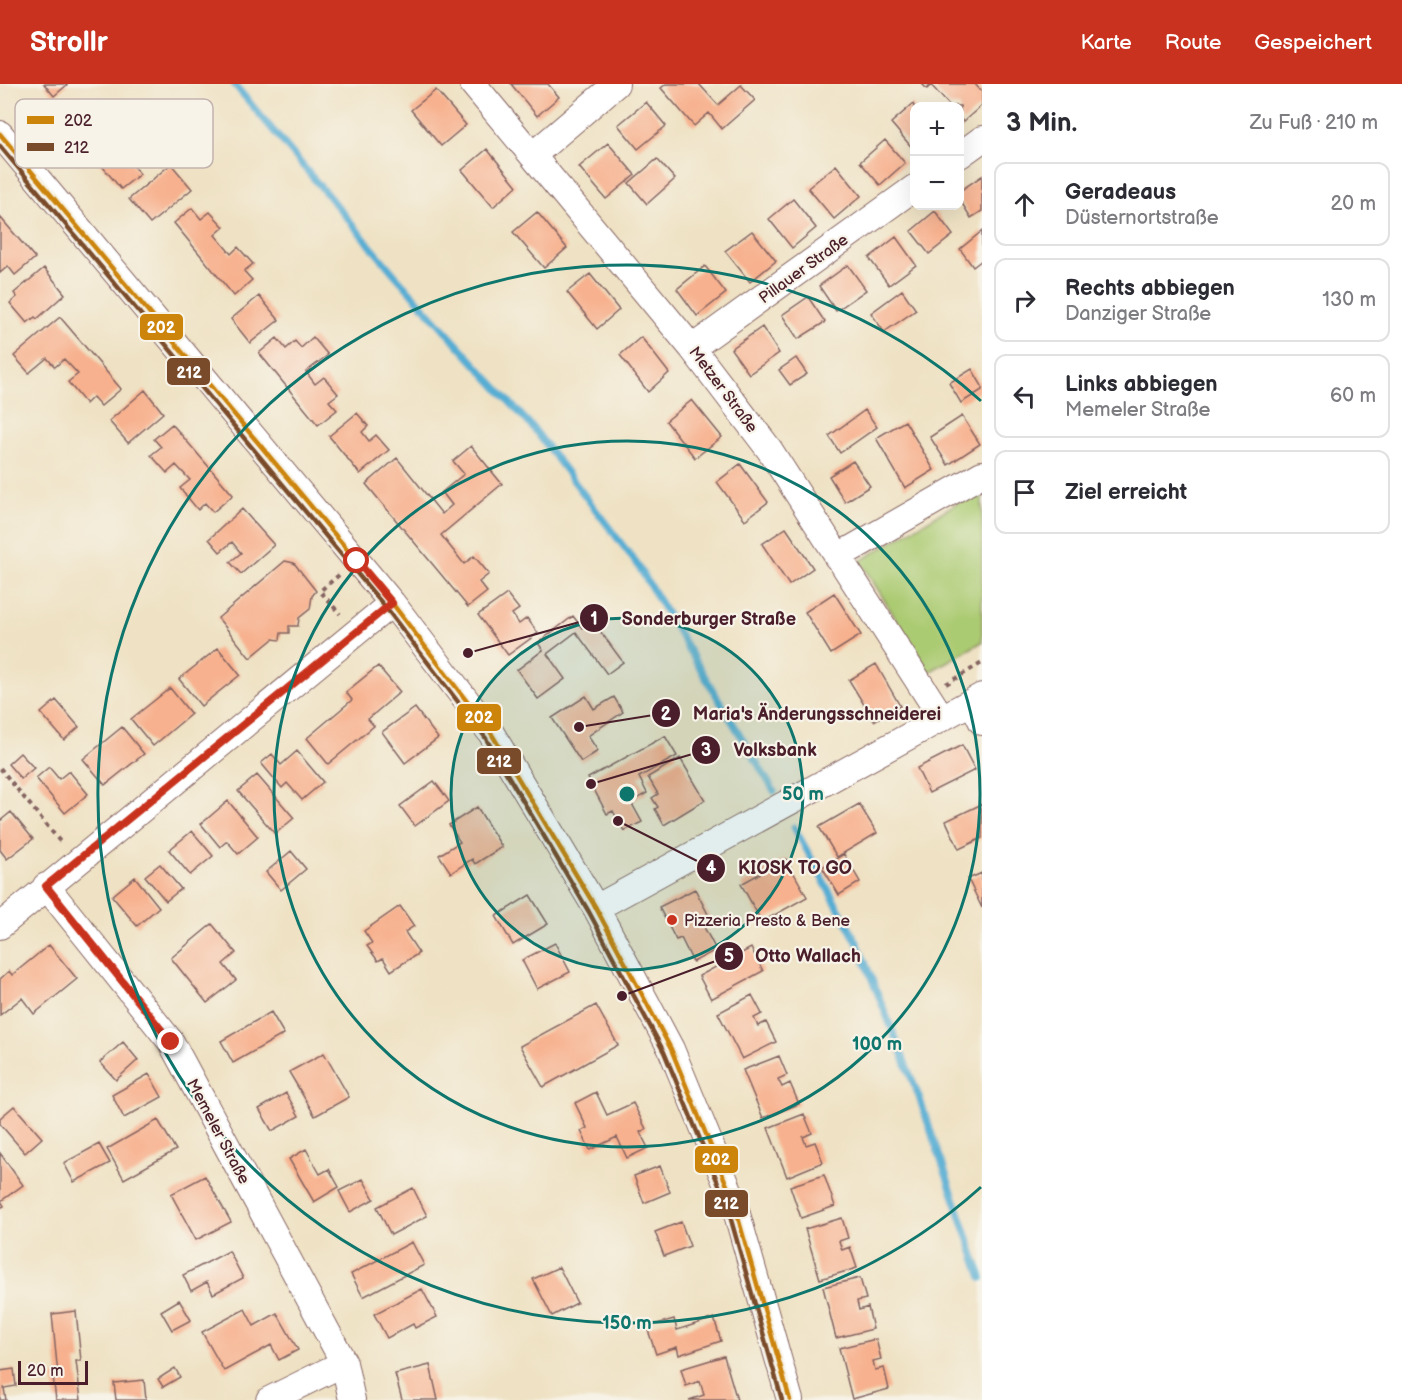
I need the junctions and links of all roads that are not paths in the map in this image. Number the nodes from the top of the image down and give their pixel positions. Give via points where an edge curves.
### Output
1 (473, 84) edge
2 (616, 84) edge
3 (0, 134) edge
4 (982, 139) edge
5 (15, 152) edge
6 (964, 152) edge
7 (533, 155) junction
8 (28, 168) edge
9 (910, 192) edge
10 (692, 348) junction
11 (982, 474) edge
12 (837, 557) junction
13 (392, 603) junction
14 (979, 706) edge
15 (942, 718) junction
16 (46, 886) junction
17 (596, 908) junction
18 (0, 926) edge
19 (344, 1364) junction
20 (269, 1400) edge
21 (352, 1400) edge
22 (790, 1400) edge

1 - 7 street, Metzer Straße
2 - 7 street
3 - 5 street
4 - 6 street
7 - 10 street, Metzer Straße
8 - 13 street
9 - 10 street, Pillauer Straße
10 - 12 street, Metzer Straße via 769,449
11 - 12 street
12 - 15 street, Metzer Straße
13 - 16 street
13 - 17 street via 491,733
14 - 15 street
15 - 17 street
16 - 18 street
16 - 19 street, Memeler Straße via 171,1042
17 - 22 street via 671,1049 733,1200
19 - 20 street
19 - 21 street, Memeler Straße

